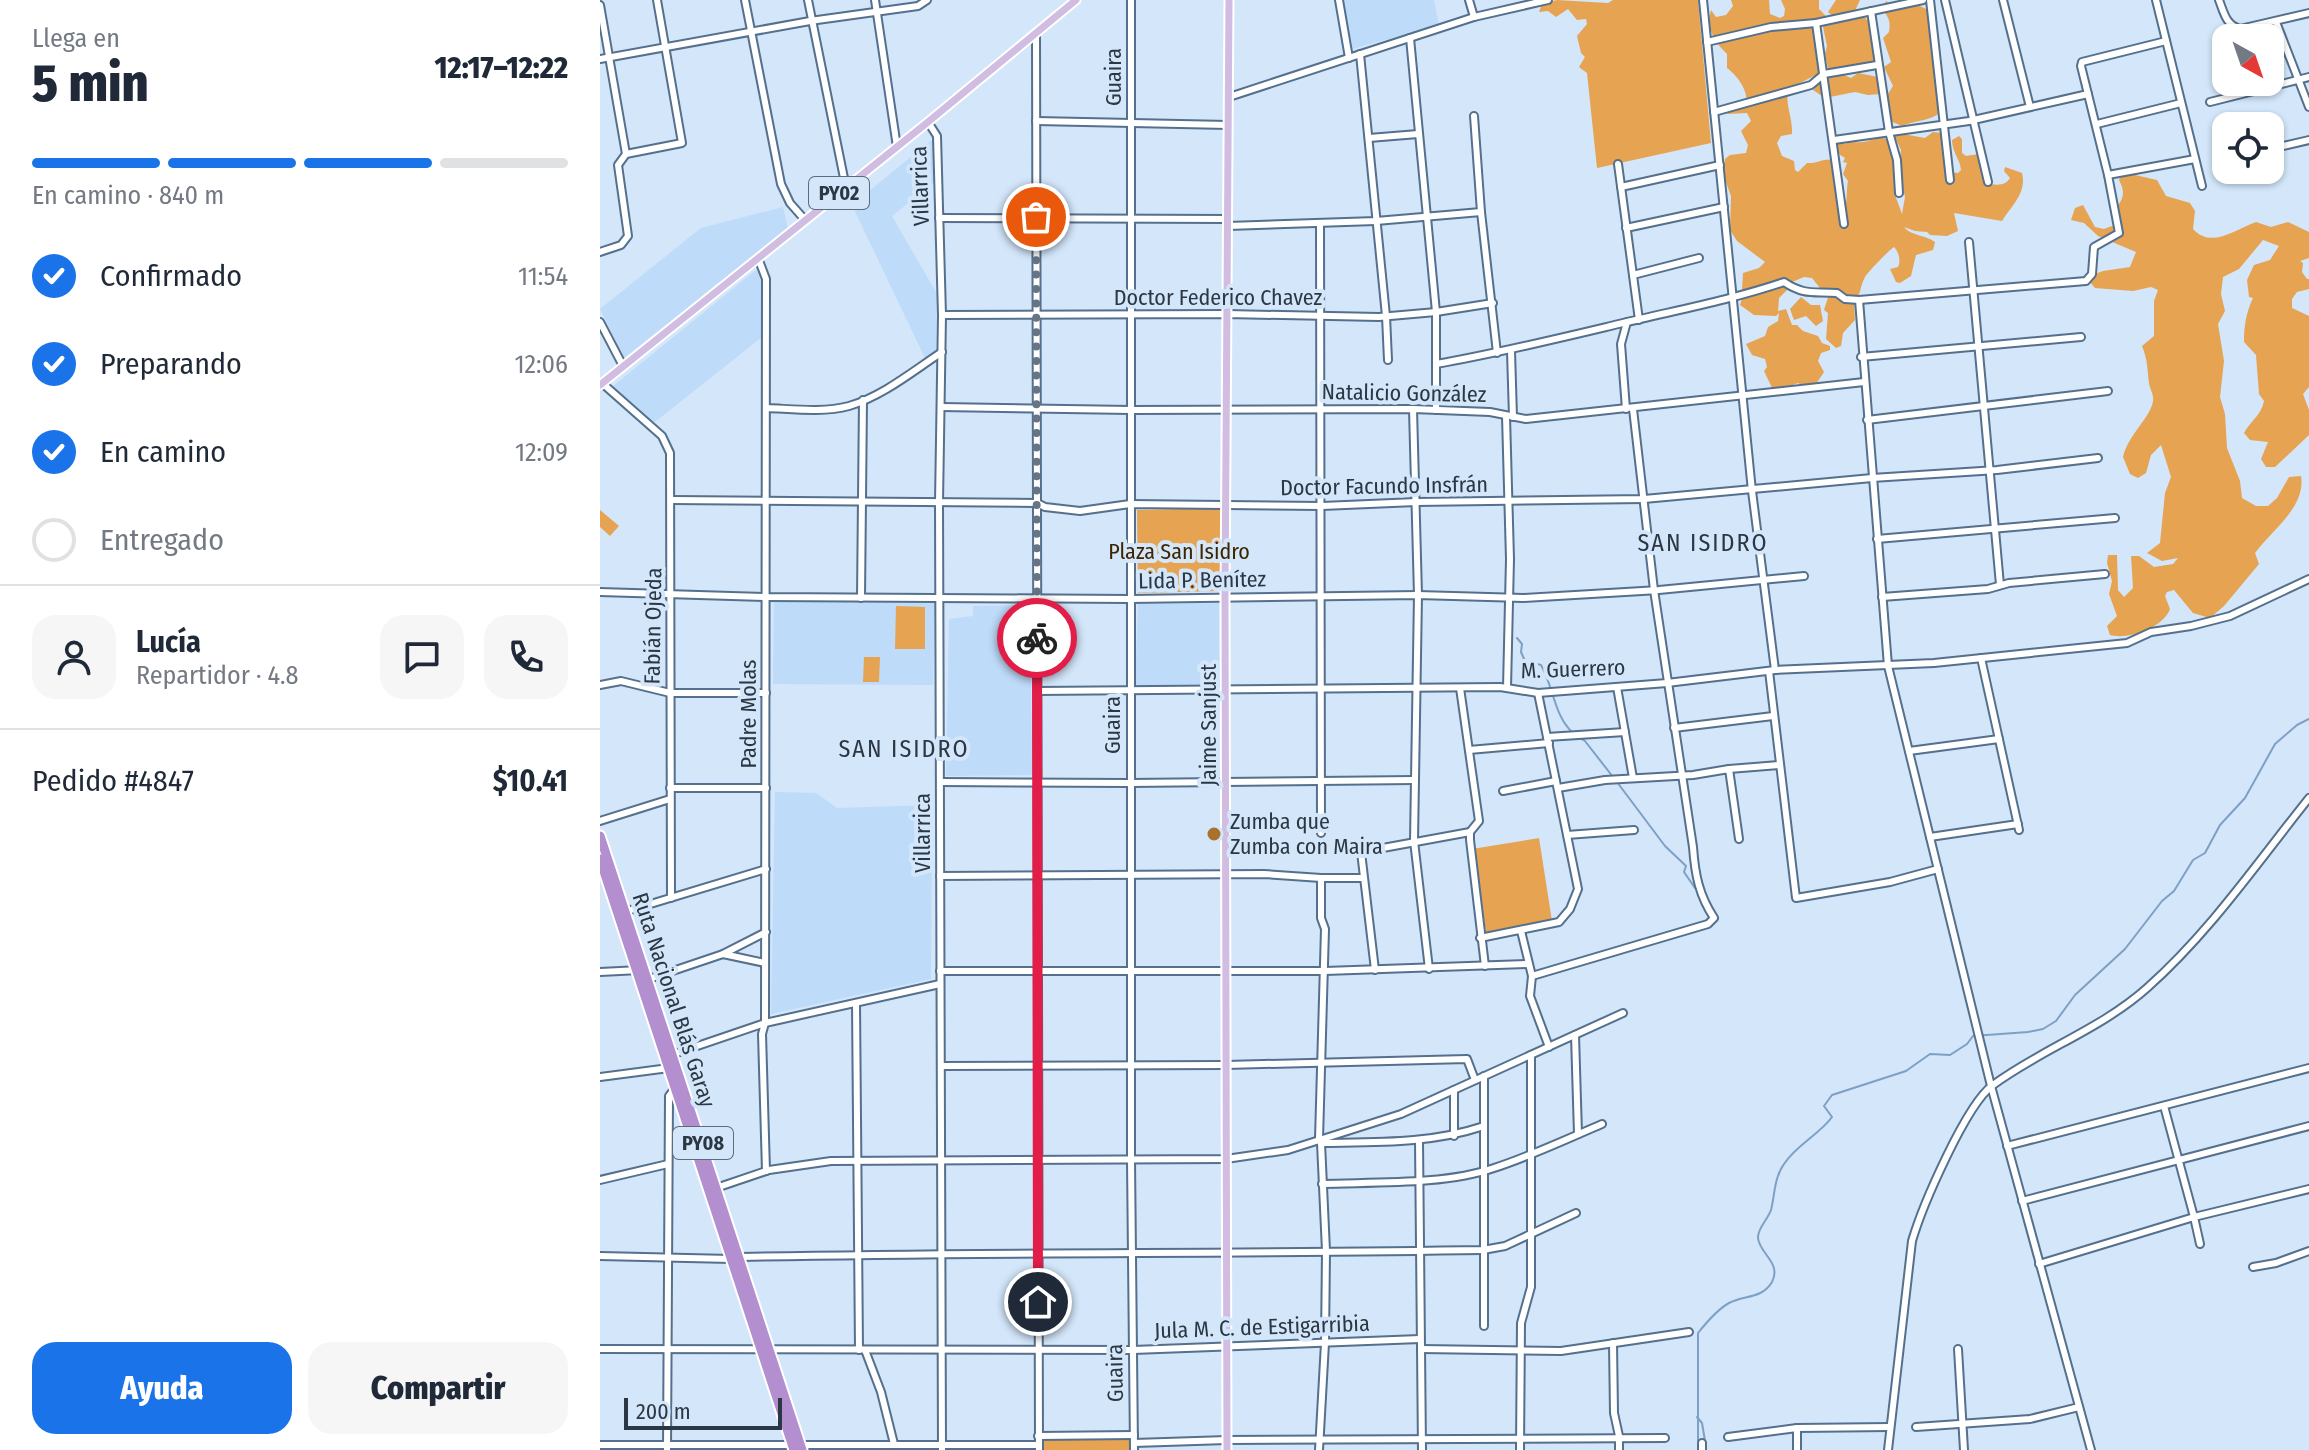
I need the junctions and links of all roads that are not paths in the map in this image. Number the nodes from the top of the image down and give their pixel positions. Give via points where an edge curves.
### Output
1 (657, 0) edge
2 (745, 0) edge
3 (808, 0) edge
4 (875, 0) edge
5 (927, 0) edge
6 (1076, 0) edge
7 (1131, 0) edge
8 (1229, 0) edge
9 (1339, 0) edge
10 (1469, 0) edge
11 (1548, 0) edge
12 (1703, 0) edge
13 (1923, 0) edge
14 (1930, 0) edge
15 (1945, 0) edge
16 (2003, 0) edge
17 (2156, 0) edge
18 (2219, 0) edge
19 (1532, 2) edge
20 (600, 5) edge
21 (1871, 11) junction
22 (877, 13) junction
23 (2309, 13) edge
24 (1474, 17) junction
25 (810, 21) junction
26 (2276, 22) junction
27 (1816, 23) junction
28 (751, 32) junction
29 (1036, 35) junction
30 (1410, 38) junction
31 (2166, 41) junction
32 (1707, 42) junction
33 (666, 48) junction
34 (1360, 54) junction
35 (610, 58) junction
36 (1349, 58) junction
37 (600, 59) edge
38 (1877, 65) junction
39 (1824, 74) junction
40 (2309, 77) edge
41 (2298, 80) junction
42 (2088, 94) junction
43 (1229, 97) junction
44 (2210, 102) dead end
45 (2181, 103) junction
46 (2030, 107) junction
47 (2309, 107) edge
48 (1714, 112) junction
49 (1474, 116) dead end
50 (1973, 120) junction
51 (1036, 121) junction
52 (928, 122) junction
53 (1131, 122) junction
54 (1945, 124) junction
55 (2097, 124) junction
56 (1228, 125) junction
57 (1889, 132) junction
58 (1418, 134) junction
59 (1369, 138) junction
60 (1834, 140) junction
61 (2309, 140) edge
62 (2284, 146) edge
63 (897, 147) junction
64 (626, 154) junction
65 (2195, 159) junction
66 (1618, 164) dead end
67 (1720, 165) junction
68 (2108, 175) junction
69 (1950, 180) dead end
70 (1988, 182) dead end
71 (2202, 186) dead end
72 (1621, 187) junction
73 (846, 188) junction
74 (1899, 193) dead end
75 (1724, 207) junction
76 (1481, 212) junction
77 (1036, 217) junction
78 (1425, 217) junction
79 (939, 218) junction
80 (1131, 219) junction
81 (805, 220) junction
82 (1376, 221) junction
83 (1228, 222) junction
84 (1320, 223) junction
85 (1844, 224) dead end
86 (1626, 228) junction
87 (1969, 242) dead end
88 (600, 252) edge
89 (758, 258) junction
90 (1699, 258) dead end
91 (1633, 275) junction
92 (1973, 289) junction
93 (1733, 299) junction
94 (1859, 300) junction
95 (1493, 303) junction
96 (1436, 312) junction
97 (1131, 314) junction
98 (1227, 314) junction
99 (942, 315) junction
100 (1037, 315) junction
101 (1320, 315) junction
102 (1386, 316) junction
103 (1639, 320) junction
104 (1627, 322) junction
105 (600, 323) edge
106 (2081, 337) dead end
107 (1978, 346) junction
108 (1511, 351) junction
109 (942, 352) junction
110 (1497, 353) junction
111 (1861, 357) junction
112 (1388, 360) dead end
113 (1436, 364) junction
114 (623, 366) junction
115 (1864, 382) junction
116 (601, 384) edge
117 (2108, 391) dead end
118 (1743, 396) junction
119 (863, 400) junction
120 (1984, 406) junction
121 (941, 407) junction
122 (767, 408) junction
123 (1037, 408) junction
124 (1226, 409) junction
125 (1321, 409) junction
126 (1413, 409) junction
127 (1630, 409) junction
128 (1131, 410) junction
129 (1436, 410) junction
130 (1510, 416) junction
131 (1867, 420) junction
132 (2098, 458) dead end
133 (1990, 470) junction
134 (1872, 478) junction
135 (1752, 491) junction
136 (1644, 499) junction
137 (671, 500) junction
138 (767, 500) junction
139 (862, 501) junction
140 (939, 502) junction
141 (1416, 502) junction
142 (1507, 502) junction
143 (1037, 503) junction
144 (1130, 504) junction
145 (1226, 505) junction
146 (1322, 506) junction
147 (2115, 518) dead end
148 (1995, 527) junction
149 (1877, 539) junction
150 (2105, 574) dead end
151 (1804, 576) dead end
152 (2309, 579) edge
153 (1762, 580) junction
154 (2000, 585) junction
155 (1654, 590) junction
156 (600, 592) edge
157 (1418, 595) junction
158 (672, 596) junction
159 (1320, 596) junction
160 (767, 597) junction
161 (1508, 597) junction
162 (1882, 597) junction
163 (861, 598) junction
164 (939, 598) junction
165 (1037, 598) junction
166 (1225, 598) junction
167 (1130, 599) junction
168 (1981, 658) junction
169 (1888, 666) junction
170 (1772, 671) junction
171 (1667, 683) junction
172 (600, 685) edge
173 (1617, 687) junction
174 (1460, 688) junction
175 (1507, 688) junction
176 (1226, 689) junction
177 (1323, 689) junction
178 (1415, 689) junction
179 (1037, 691) junction
180 (1130, 691) junction
181 (670, 693) junction
182 (766, 693) junction
183 (1538, 693) junction
184 (1773, 716) junction
185 (1674, 728) junction
186 (1625, 732) junction
187 (1999, 739) junction
188 (1548, 740) junction
189 (1469, 750) junction
190 (1909, 751) junction
191 (1779, 765) junction
192 (1729, 769) junction
193 (1682, 775) junction
194 (1633, 778) junction
195 (1415, 780) junction
196 (1320, 781) junction
197 (940, 782) junction
198 (1226, 782) junction
199 (1037, 783) junction
200 (1130, 783) junction
201 (1557, 784) junction
202 (670, 788) junction
203 (766, 788) junction
204 (1503, 791) dead end
205 (2309, 798) edge
206 (670, 799) junction
207 (600, 821) edge
208 (1634, 830) dead end
209 (1470, 832) junction
210 (1321, 833) dead end
211 (1567, 835) junction
212 (600, 836) edge
213 (1930, 837) junction
214 (1739, 839) dead end
215 (1414, 841) junction
216 (600, 859) edge
217 (766, 869) junction
218 (1938, 869) junction
219 (1226, 875) junction
220 (940, 876) junction
221 (1038, 876) junction
222 (1130, 876) junction
223 (1321, 878) junction
224 (1363, 878) junction
225 (671, 898) junction
226 (622, 913) junction
227 (1521, 931) junction
228 (766, 932) junction
229 (1480, 938) junction
230 (723, 954) junction
231 (765, 963) junction
232 (1528, 964) junction
233 (1485, 966) junction
234 (1429, 969) junction
235 (640, 970) junction
236 (1038, 970) junction
237 (1375, 970) junction
238 (940, 971) junction
239 (1130, 971) junction
240 (1227, 971) junction
241 (1325, 971) junction
242 (600, 972) edge
243 (1532, 976) junction
244 (644, 981) junction
245 (940, 984) junction
246 (856, 1003) junction
247 (1623, 1013) dead end
248 (765, 1023) junction
249 (1575, 1035) junction
250 (1549, 1047) junction
251 (1531, 1055) junction
252 (669, 1056) junction
253 (1321, 1063) junction
254 (1131, 1065) junction
255 (1226, 1065) junction
256 (941, 1066) junction
257 (673, 1067) junction
258 (1038, 1067) junction
259 (2309, 1068) edge
260 (1484, 1076) junction
261 (600, 1077) edge
262 (1475, 1080) junction
263 (1991, 1086) junction
264 (675, 1088) junction
265 (1454, 1090) junction
266 (2164, 1106) junction
267 (1602, 1124) dead end
268 (1484, 1126) junction
269 (2309, 1126) edge
270 (1578, 1134) junction
271 (1454, 1136) junction
272 (1320, 1141) junction
273 (1419, 1141) junction
274 (2007, 1146) junction
275 (1532, 1153) junction
276 (1226, 1159) junction
277 (1038, 1160) junction
278 (1131, 1160) junction
279 (859, 1161) junction
280 (941, 1161) junction
281 (2179, 1161) junction
282 (668, 1164) junction
283 (766, 1171) junction
284 (1483, 1171) junction
285 (1419, 1179) junction
286 (600, 1180) edge
287 (1322, 1184) junction
288 (713, 1189) junction
289 (2309, 1189) edge
290 (2022, 1201) junction
291 (1576, 1213) dead end
292 (2194, 1217) junction
293 (1530, 1234) junction
294 (2200, 1244) dead end
295 (1483, 1250) junction
296 (1326, 1251) junction
297 (1420, 1251) junction
298 (2309, 1251) edge
299 (859, 1254) junction
300 (1038, 1254) junction
301 (1227, 1254) junction
302 (943, 1255) junction
303 (1132, 1255) junction
304 (600, 1256) edge
305 (667, 1258) junction
306 (736, 1258) junction
307 (2039, 1264) junction
308 (2253, 1267) dead end
309 (1484, 1326) dead end
310 (1689, 1332) dead end
311 (1420, 1339) junction
312 (1325, 1343) junction
313 (1613, 1343) junction
314 (1227, 1347) junction
315 (600, 1349) edge
316 (766, 1349) junction
317 (1421, 1349) junction
318 (1958, 1349) dead end
319 (668, 1350) junction
320 (862, 1350) junction
321 (942, 1350) junction
322 (1038, 1350) junction
323 (1133, 1350) junction
324 (1521, 1351) junction
325 (2079, 1407) junction
326 (1963, 1425) junction
327 (1890, 1427) junction
328 (1916, 1427) dead end
329 (1797, 1428) junction
330 (1038, 1436) junction
331 (1619, 1436) junction
332 (1728, 1437) dead end
333 (1665, 1438) dead end
334 (1319, 1439) junction
335 (1227, 1440) junction
336 (1422, 1440) junction
337 (1520, 1440) junction
338 (1134, 1443) edge
339 (894, 1444) junction
340 (600, 1445) edge
341 (768, 1447) edge
342 (797, 1447) edge
343 (859, 1447) edge
344 (942, 1447) edge
345 (667, 1448) edge
346 (1038, 1448) edge
347 (1227, 1450) edge
348 (1319, 1450) edge
349 (1422, 1450) edge
350 (1520, 1450) edge
351 (1619, 1450) edge
352 (1797, 1450) edge
353 (1888, 1450) edge
354 (1964, 1450) edge
355 (2091, 1450) edge

1 - 33 street
2 - 28 street
3 - 25 street
4 - 22 street
5 - 22 street
6 - 29 main road, PY02
7 - 53 street, Guaira
8 - 43 main road, Jaime Sanjust
9 - 36 street
10 - 24 street
11 - 19 street
12 - 32 street
13 - 21 street
14 - 54 street
15 - 50 street
16 - 46 street
17 - 31 street
18 - 26 street via 2232,27
19 - 24 street
20 - 35 street
21 - 27 street
21 - 38 street
22 - 25 street
22 - 63 street
23 - 26 street
24 - 30 street
25 - 28 street
25 - 73 street
26 - 41 street
27 - 32 street
27 - 39 street
28 - 33 street
28 - 81 street via 781,184
29 - 51 street
29 - 52 main road, PY02
30 - 34 street
30 - 58 street
31 - 42 street via 2082,62
31 - 45 street
32 - 48 street
33 - 35 street
33 - 64 street via 682,143
34 - 36 street
34 - 59 street
35 - 37 street
35 - 64 street
36 - 43 street
38 - 39 street
38 - 57 street
39 - 48 street via 1811,85
39 - 60 street
40 - 41 street
41 - 44 street
41 - 47 street
42 - 46 street
42 - 55 street
43 - 56 main road, Jaime Sanjust
45 - 55 street
45 - 65 street
46 - 50 street
48 - 67 street
49 - 76 street
50 - 54 street
50 - 70 street
51 - 53 street
51 - 77 street
52 - 63 main road, PY02
52 - 79 street, Villarrica via 937,136
53 - 56 street
53 - 80 street, Guaira
54 - 57 street
54 - 69 street
55 - 68 street
56 - 83 main road, Jaime Sanjust
57 - 60 street
57 - 74 street
58 - 59 street
58 - 78 street
59 - 82 street
60 - 85 street
61 - 62 street
63 - 73 main road, PY02
64 - 88 street via 618,165 628,236 621,245
65 - 68 street
65 - 71 street
66 - 72 street
67 - 72 street
67 - 75 street
68 - 92 street via 2119,233 2094,247 2092,274 2086,281
72 - 86 street
73 - 81 main road, PY02
75 - 86 street
75 - 93 street
76 - 78 street
76 - 95 street
77 - 79 street
77 - 80 street
77 - 100 street
78 - 82 street
78 - 96 street
79 - 99 street, Villarrica
80 - 83 street
80 - 97 street, Guaira
81 - 89 main road, PY02
82 - 84 street
82 - 102 street
83 - 84 street
83 - 98 main road, Jaime Sanjust
84 - 101 street
86 - 91 street
87 - 92 street
89 - 114 main road, PY02
89 - 122 street, Padre Molas via 766,279
90 - 91 street
91 - 103 street
92 - 94 street
92 - 107 street
93 - 94 street via 1784,282 1798,291
93 - 103 street
93 - 118 street
94 - 111 street
95 - 96 street, Doctor Federico Chavez
95 - 110 street
96 - 102 street, Doctor Federico Chavez
96 - 113 street
97 - 98 street, Doctor Federico Chavez
97 - 100 street, Doctor Federico Chavez
97 - 128 street, Guaira
98 - 101 street, Doctor Federico Chavez
98 - 124 main road, Jaime Sanjust
99 - 100 street, Doctor Federico Chavez
99 - 109 street, Villarrica
100 - 123 street
101 - 102 street, Doctor Federico Chavez
101 - 125 street
102 - 112 street
103 - 104 street
104 - 108 street
104 - 127 street via 1621,344
105 - 114 street
106 - 107 street
107 - 111 street
107 - 120 street
108 - 110 street
108 - 130 street
109 - 119 street
109 - 121 street, Villarrica
110 - 113 street
111 - 115 street
113 - 129 street
114 - 116 main road, PY02
115 - 118 street, Natalicio González
115 - 131 street
116 - 137 street, Fabián Ojeda via 662,436 668,446
117 - 120 street
118 - 127 street, Natalicio González
118 - 135 street
119 - 122 street via 829,410
119 - 139 street
120 - 131 street
120 - 133 street
121 - 123 street, Natalicio González
121 - 140 street, Villarrica
122 - 138 street, Padre Molas
123 - 128 street, Natalicio González
123 - 143 street
124 - 125 street, Natalicio González
124 - 128 street, Natalicio González
124 - 145 main road, Jaime Sanjust
125 - 126 street, Natalicio González
125 - 146 street
126 - 129 street, Natalicio González
126 - 141 street
127 - 130 street, Natalicio González
127 - 136 street
128 - 144 street, Guaira
129 - 130 street, Natalicio González
130 - 142 street
131 - 134 street
132 - 133 street, Doctor Facundo Insfrán
133 - 134 street, Doctor Facundo Insfrán
133 - 148 street
134 - 135 street, Doctor Facundo Insfrán
134 - 149 street
135 - 136 street, Doctor Facundo Insfrán
135 - 153 street
136 - 142 street, Doctor Facundo Insfrán
136 - 155 street
137 - 138 street, Doctor Facundo Insfrán
137 - 158 street, Fabián Ojeda
138 - 139 street, Doctor Facundo Insfrán
138 - 160 street, Padre Molas
139 - 140 street, Doctor Facundo Insfrán
139 - 163 street
140 - 143 street, Doctor Facundo Insfrán
140 - 164 street, Villarrica
141 - 142 street, Doctor Facundo Insfrán
141 - 146 street, Doctor Facundo Insfrán
141 - 157 street
142 - 161 street
143 - 144 street, Doctor Facundo Insfrán via 1080,511
143 - 165 street
144 - 145 street, Doctor Facundo Insfrán
144 - 167 street, Guaira
145 - 146 street, Doctor Facundo Insfrán
145 - 166 main road, Jaime Sanjust
146 - 159 street
147 - 148 street
148 - 149 street
148 - 154 street
149 - 162 street
150 - 154 street
151 - 153 street, Lida P. Benítez
152 - 168 street, M. Guerrero via 2230,616 2151,632 2127,643
153 - 155 street, Lida P. Benítez
153 - 170 street
154 - 162 street
155 - 161 street, Lida P. Benítez
155 - 171 street
156 - 158 street, Lida P. Benítez
157 - 159 street, Lida P. Benítez
157 - 161 street, Lida P. Benítez
157 - 178 street
158 - 160 street, Lida P. Benítez
158 - 181 street, Fabián Ojeda
159 - 166 street, Lida P. Benítez
159 - 177 street
160 - 163 street, Lida P. Benítez
160 - 182 street, Padre Molas
161 - 175 street
162 - 169 street
163 - 164 street, Lida P. Benítez
164 - 165 street, Lida P. Benítez
164 - 197 street, Villarrica
165 - 167 street, Lida P. Benítez
165 - 179 street
166 - 167 street, Lida P. Benítez
166 - 176 main road, Jaime Sanjust
167 - 180 street, Guaira
168 - 169 street, M. Guerrero
168 - 187 street
169 - 170 street, M. Guerrero
169 - 190 street
170 - 171 street, M. Guerrero
170 - 184 street
171 - 173 street, M. Guerrero
171 - 185 street
172 - 181 street via 629,681
173 - 183 street, M. Guerrero
173 - 186 street
174 - 175 street, M. Guerrero
174 - 178 street, M. Guerrero
174 - 189 street
175 - 183 street, M. Guerrero
176 - 177 street, M. Guerrero
176 - 180 street, M. Guerrero
176 - 198 main road, Jaime Sanjust
177 - 178 street, M. Guerrero
177 - 196 street
178 - 195 street
179 - 180 street, M. Guerrero
179 - 199 street
180 - 200 street, Guaira
181 - 182 street
181 - 202 street, Fabián Ojeda
182 - 203 street, Padre Molas
183 - 188 street
184 - 185 street
184 - 191 street
185 - 193 street
186 - 188 street
186 - 194 street
187 - 190 street
187 - 213 street via 2018,827
188 - 189 street
188 - 201 street
189 - 209 street via 1479,821
190 - 213 street
191 - 192 street
191 - 218 street via 1796,898
192 - 193 street
192 - 214 street
193 - 194 street
193 - 243 street via 1696,879 1714,918
194 - 201 street
195 - 196 street
195 - 215 street
196 - 198 street
196 - 210 street
197 - 199 street
197 - 220 street, Villarrica
198 - 200 street
198 - 219 main road, Jaime Sanjust
199 - 200 street
199 - 221 street
200 - 222 street, Guaira
201 - 204 street
201 - 211 street
202 - 203 street
202 - 206 street, Fabián Ojeda
203 - 217 street, Padre Molas
205 - 263 street via 2209,926 2150,985 2118,1011
206 - 207 street
206 - 225 street, Fabián Ojeda
208 - 211 street
209 - 215 street
209 - 229 street
211 - 227 street via 1576,899 1559,922
212 - 226 highway, Ruta Nacional Blás Garay / PY08
213 - 218 street
215 - 224 street via 1361,852
215 - 234 street
216 - 226 highway, Ruta Nacional Blás Garay / PY08
217 - 225 street
217 - 228 street, Padre Molas
218 - 263 street
219 - 222 street
219 - 223 street
219 - 240 main road, Jaime Sanjust
220 - 221 street
220 - 238 street, Villarrica
221 - 222 street
221 - 236 street
222 - 239 street, Guaira
223 - 224 street
223 - 241 street
224 - 237 street
225 - 226 street
226 - 235 highway, Ruta Nacional Blás Garay / PY08
227 - 229 street
227 - 232 street
228 - 230 street
228 - 231 street, Padre Molas
229 - 233 street
230 - 231 street
230 - 244 street
231 - 248 street, Padre Molas
232 - 233 street
232 - 243 street
233 - 234 street
234 - 237 street
235 - 242 street
235 - 244 highway, Ruta Nacional Blás Garay / PY08
236 - 238 street
236 - 239 street
236 - 258 street
237 - 241 street
238 - 245 street, Villarrica
239 - 240 street
239 - 254 street, Guaira
240 - 241 street
240 - 255 main road, Jaime Sanjust
241 - 253 street
243 - 250 street via 1530,996
244 - 252 highway, Ruta Nacional Blás Garay / PY08
245 - 246 street
245 - 256 street, Villarrica
246 - 248 street
246 - 279 street
247 - 249 street
248 - 252 street
248 - 283 street, Padre Molas
249 - 250 street
249 - 270 street
250 - 251 street
251 - 260 street
251 - 275 street
252 - 257 highway, Ruta Nacional Blás Garay / PY08
253 - 255 street
253 - 262 street via 1467,1059
253 - 272 street
254 - 255 street
254 - 258 street
254 - 278 street, Guaira
255 - 276 main road, Jaime Sanjust
256 - 258 street
256 - 280 street, Villarrica
257 - 261 street
257 - 264 highway, Ruta Nacional Blás Garay / PY08
257 - 288 highway, Ruta Nacional Blás Garay / PY08
258 - 277 street
259 - 266 street
260 - 262 street
260 - 268 street
262 - 265 street
263 - 274 street
263 - 327 street via 1963,1126 1912,1241
264 - 282 street via 669,1096
264 - 288 highway, Ruta Nacional Blás Garay / PY08
265 - 271 street
265 - 272 street
266 - 274 street
266 - 281 street
267 - 270 street
268 - 271 street
268 - 284 street
269 - 281 street
270 - 275 street
271 - 273 street
272 - 273 street
272 - 276 street
272 - 287 street
273 - 285 street
274 - 290 street
275 - 284 street
275 - 293 street
276 - 278 street
276 - 301 main road, Jaime Sanjust
277 - 278 street
277 - 280 street
277 - 300 street
278 - 303 street, Guaira
279 - 280 street
279 - 283 street
279 - 299 street
280 - 302 street, Villarrica
281 - 290 street
281 - 292 street
282 - 286 street
282 - 305 street
283 - 288 street
284 - 285 street
284 - 295 street
285 - 287 street
285 - 297 street
287 - 296 street
288 - 306 highway, Ruta Nacional Blás Garay / PY08
289 - 292 street
290 - 307 street
291 - 293 street
292 - 294 street
292 - 307 street
293 - 295 street
293 - 324 street via 1531,1287 1521,1323
295 - 297 street
295 - 309 street
296 - 297 street
296 - 301 street
296 - 312 street
297 - 311 street
298 - 308 street
299 - 302 street
299 - 306 street
299 - 320 street
300 - 302 street
300 - 303 street
300 - 322 street
301 - 303 street
301 - 314 main road, Jaime Sanjust
302 - 321 street, Villarrica
303 - 323 street, Guaira
304 - 305 street
305 - 306 street
305 - 319 street
306 - 316 highway, Ruta Nacional Blás Garay / PY08
307 - 325 street
310 - 313 street
311 - 312 street, Jula M. C. de Estigarribia
311 - 317 street
312 - 314 street, Jula M. C. de Estigarribia
312 - 334 street
313 - 324 street
313 - 331 street
314 - 323 street, Jula M. C. de Estigarribia
314 - 335 main road, Jaime Sanjust
315 - 319 street, Jula M. C. de Estigarribia
316 - 319 street, Jula M. C. de Estigarribia
316 - 320 street, Jula M. C. de Estigarribia
316 - 342 highway, Ruta Nacional Blás Garay / PY08
317 - 324 street
317 - 336 street
318 - 326 street
319 - 345 street
320 - 321 street, Jula M. C. de Estigarribia
320 - 339 street via 881,1392
321 - 322 street, Jula M. C. de Estigarribia
321 - 344 street, Villarrica
322 - 323 street, Jula M. C. de Estigarribia
322 - 330 street
323 - 338 street, Guaira
324 - 337 street
325 - 326 street via 2030,1419
325 - 355 street
326 - 328 street
326 - 354 street
327 - 329 street
327 - 353 street
329 - 332 street
329 - 352 street
330 - 338 street
330 - 346 street
331 - 333 street
331 - 337 street
331 - 351 street
334 - 335 street
334 - 336 street
334 - 348 street
335 - 338 street
335 - 347 main road, Jaime Sanjust
336 - 337 street
336 - 349 street
337 - 350 street
339 - 343 street
339 - 344 street
340 - 345 street
341 - 342 street
341 - 345 street
342 - 343 street
344 - 346 street

